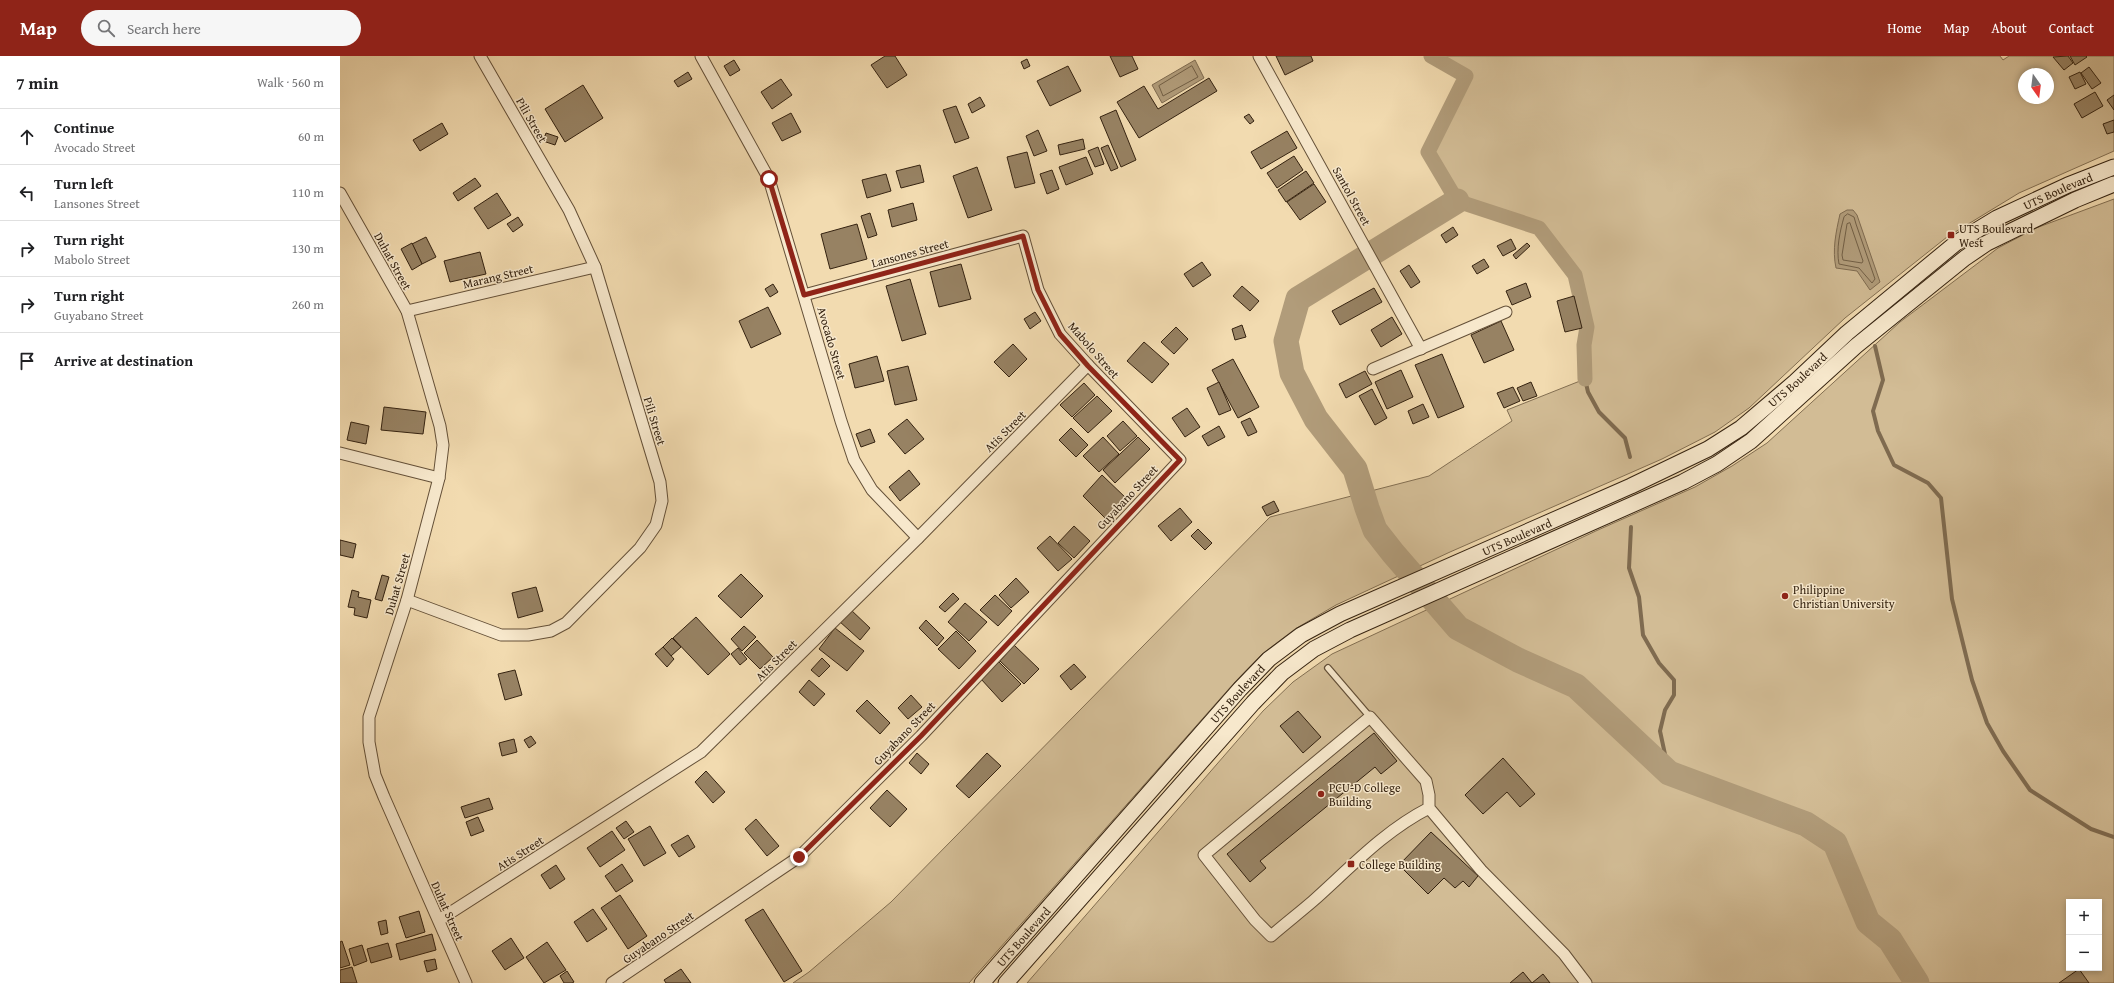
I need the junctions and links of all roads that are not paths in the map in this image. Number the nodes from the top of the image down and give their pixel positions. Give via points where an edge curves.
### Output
1 (480, 56) edge
2 (702, 56) edge
3 (1259, 56) edge
4 (2114, 166) edge
5 (2114, 184) edge
6 (340, 193) edge
7 (1023, 236) joint
8 (595, 266) junction
9 (804, 295) junction
10 (407, 312) junction
11 (1506, 312) dead end
12 (1421, 348) junction
13 (1088, 366) junction
14 (1373, 369) dead end
15 (340, 453) edge
16 (1180, 460) joint
17 (439, 478) junction
18 (918, 538) junction
19 (407, 600) junction
20 (1328, 668) dead end
21 (1370, 717) junction
22 (1429, 808) junction
23 (438, 920) junction
24 (466, 983) edge
25 (612, 983) edge
26 (982, 983) edge
27 (1006, 983) edge
28 (1586, 983) edge

1 - 8 street, Pili Street via 569,210
2 - 9 street, Avocado Street via 769,179
3 - 12 street, Santol Street
4 - 26 main road, UTS Boulevard via 2003,215 1968,235 1847,333 1741,428 1708,449 1644,480 1340,614 1269,659
5 - 27 main road, UTS Boulevard via 2021,225 1971,254 1856,346 1751,441 1717,464 1683,482 1314,649 1282,673
6 - 10 street, Duhat Street
7 - 9 street, Lansones Street
7 - 13 street, Mabolo Street via 1038,290 1060,334
8 - 10 street, Marang Street
8 - 19 street, Pili Street via 660,482 662,501 656,525 640,548 571,618 551,631 528,635 501,635
9 - 18 street, Avocado Street via 854,460 872,490
10 - 17 street, Duhat Street via 440,426 443,445
11 - 12 street
12 - 14 street
13 - 16 street, Mabolo Street
13 - 18 street, Atis Street
15 - 17 street
16 - 25 street, Guyabano Street via 921,736 799,857
17 - 19 street, Duhat Street
18 - 23 street, Atis Street via 701,752
19 - 23 street, Duhat Street via 369,717 368,742 375,775
20 - 21 lane
21 - 22 street via 1426,781
21 - 22 street via 1204,855 1255,920 1271,936 1400,824
22 - 28 street via 1481,870 1564,954
23 - 24 street, Duhat Street

